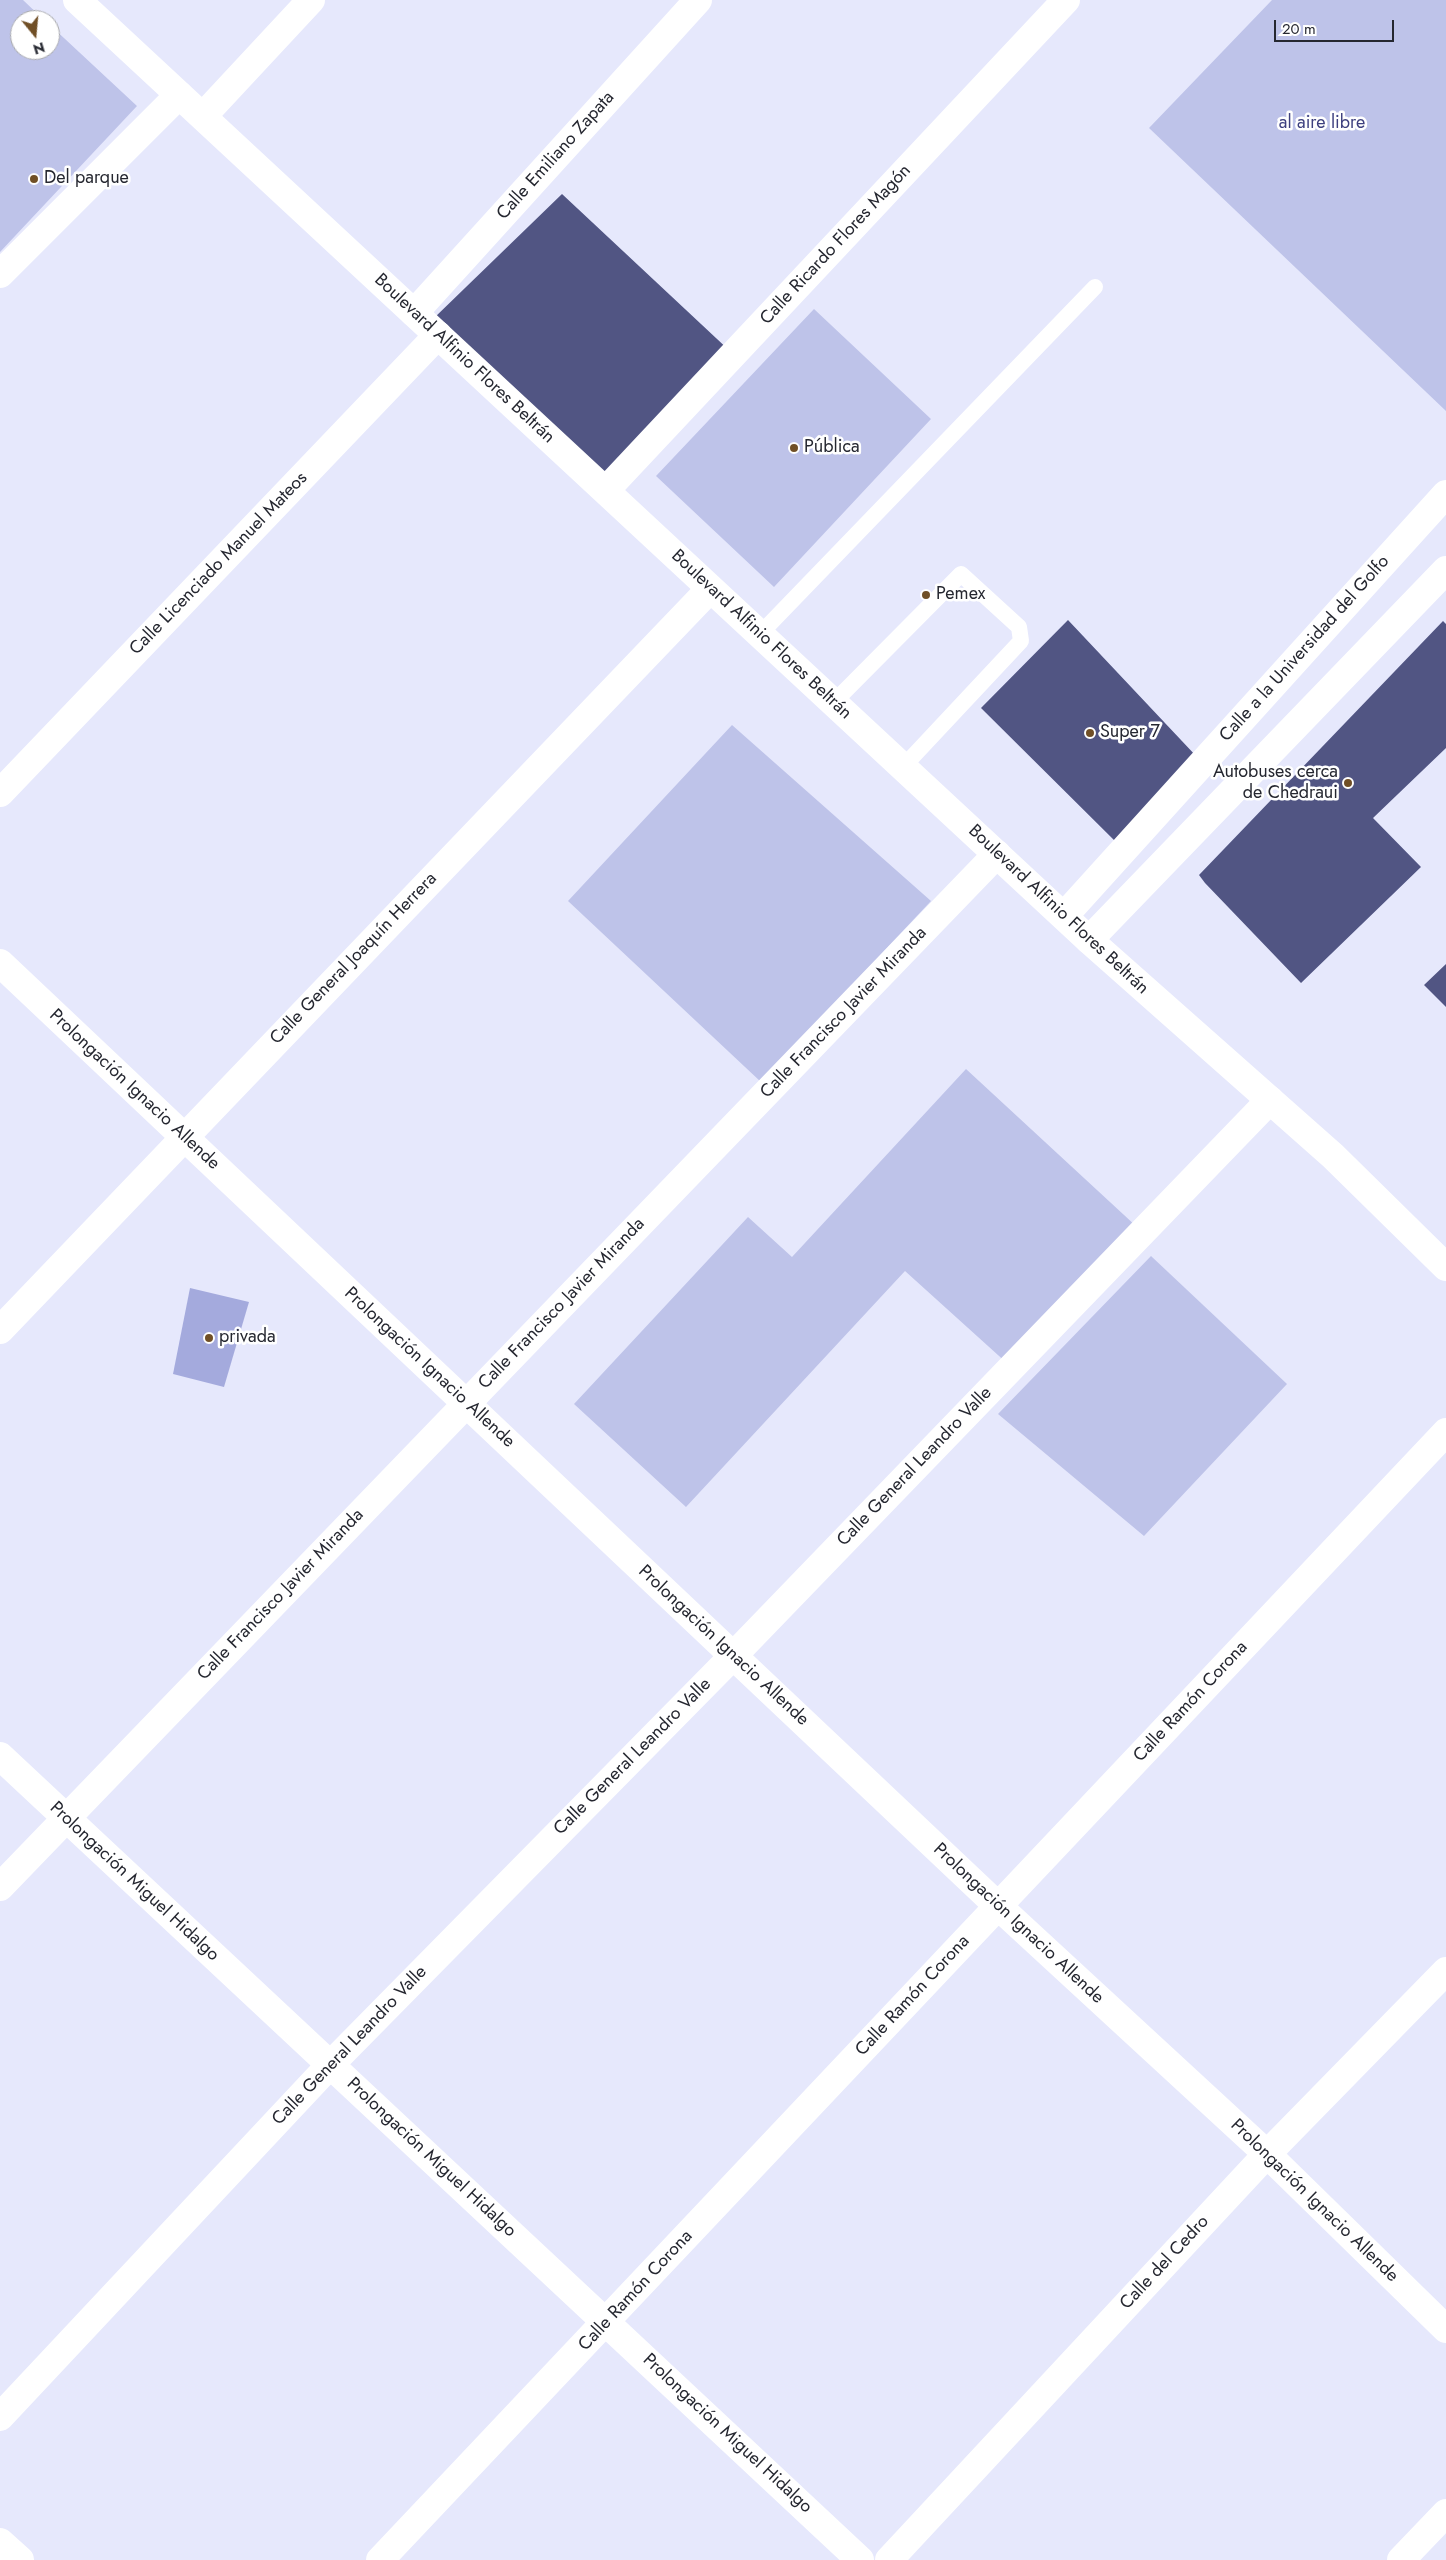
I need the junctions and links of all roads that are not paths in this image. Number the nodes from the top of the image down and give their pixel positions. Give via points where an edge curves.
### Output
1 (78, 0) edge
2 (311, 0) edge
3 (698, 0) edge
4 (1056, 3) edge
5 (179, 95) junction
6 (203, 116) junction
7 (0, 274) edge
8 (1095, 287) dead end
9 (414, 313) junction
10 (438, 335) junction
11 (606, 490) junction
12 (1446, 494) edge
13 (1446, 570) edge
14 (710, 588) junction
15 (760, 634) junction
16 (834, 702) junction
17 (903, 768) junction
18 (0, 792) edge
19 (998, 854) junction
20 (1064, 916) junction
21 (1089, 940) junction
22 (0, 963) edge
23 (1270, 1100) junction
24 (184, 1136) junction
25 (1446, 1267) edge
26 (0, 1330) edge
27 (466, 1403) junction
28 (1446, 1432) edge
29 (733, 1656) junction
30 (0, 1756) edge
31 (64, 1819) junction
32 (0, 1887) edge
33 (998, 1906) junction
34 (1446, 1971) edge
35 (330, 2065) junction
36 (1267, 2154) junction
37 (607, 2322) junction
38 (1446, 2329) edge
39 (0, 2417) edge
40 (1446, 2513) edge
41 (0, 2542) edge
42 (20, 2560) edge
43 (380, 2560) edge
44 (860, 2560) edge
45 (889, 2560) edge
46 (1401, 2560) edge

1 - 5 street, Boulevard Alfinio Flores Beltrán
2 - 6 street
3 - 9 street, Calle Emiliano Zapata
4 - 11 street, Calle Ricardo Flores Magón
5 - 6 street, Boulevard Alfinio Flores Beltrán
5 - 7 street
6 - 9 street, Boulevard Alfinio Flores Beltrán
8 - 15 lane
9 - 10 street, Boulevard Alfinio Flores Beltrán
10 - 11 street, Boulevard Alfinio Flores Beltrán
10 - 18 street, Calle Licenciado Manuel Mateos
11 - 14 street, Boulevard Alfinio Flores Beltrán
12 - 20 street, Calle a la Universidad del Golfo
13 - 21 street
14 - 15 street, Boulevard Alfinio Flores Beltrán
14 - 24 street, Calle General Joaquín Herrera
15 - 16 street, Boulevard Alfinio Flores Beltrán
16 - 17 street, Boulevard Alfinio Flores Beltrán
16 - 17 lane via 961,574 1019,627 1021,641
17 - 19 street, Boulevard Alfinio Flores Beltrán
19 - 20 street, Boulevard Alfinio Flores Beltrán
19 - 27 street, Calle Francisco Javier Miranda
20 - 21 street, Boulevard Alfinio Flores Beltrán
21 - 23 street, Boulevard Alfinio Flores Beltrán
22 - 24 street, Prolongación Ignacio Allende
23 - 25 street, Boulevard Alfinio Flores Beltrán via 1333,1156
23 - 29 street, Calle General Leandro Valle
24 - 26 street, Calle General Joaquín Herrera
24 - 27 street, Prolongación Ignacio Allende
27 - 29 street, Prolongación Ignacio Allende
27 - 31 street, Calle Francisco Javier Miranda
28 - 33 street, Calle Ramón Corona
29 - 33 street, Prolongación Ignacio Allende
29 - 35 street, Calle General Leandro Valle
30 - 31 street, Prolongación Miguel Hidalgo
31 - 32 street, Calle Francisco Javier Miranda
31 - 35 street, Prolongación Miguel Hidalgo
33 - 36 street, Prolongación Ignacio Allende
33 - 37 street, Calle Ramón Corona
34 - 36 street, Calle del Cedro
35 - 37 street, Prolongación Miguel Hidalgo
35 - 39 street, Calle General Leandro Valle
36 - 38 street, Prolongación Ignacio Allende
36 - 45 street, Calle del Cedro
37 - 43 street, Calle Ramón Corona
37 - 44 street, Prolongación Miguel Hidalgo
40 - 46 street
41 - 42 street

